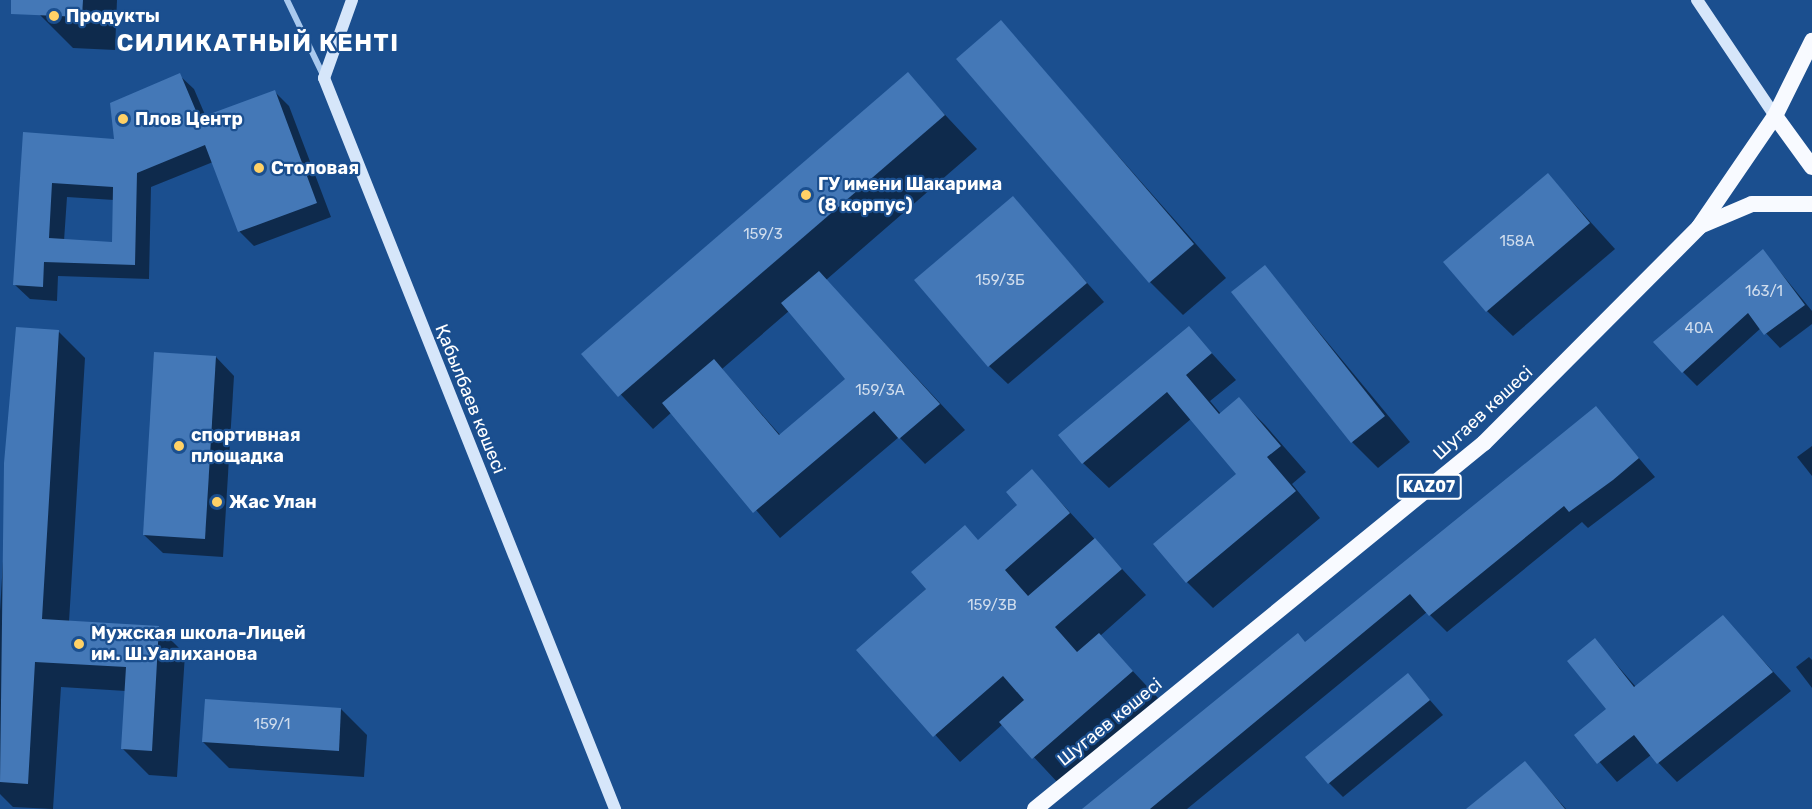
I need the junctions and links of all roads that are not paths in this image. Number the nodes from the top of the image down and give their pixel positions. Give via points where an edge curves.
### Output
1 (288, 0) edge
2 (352, 0) edge
3 (1697, 0) edge
4 (1812, 41) edge
5 (324, 78) junction
6 (1775, 116) junction
7 (1812, 167) edge
8 (1812, 204) edge
9 (1699, 227) junction
10 (615, 809) edge
11 (1035, 809) edge

1 - 5 street
2 - 5 main road
3 - 6 main road
4 - 6 highway, KAZ07
5 - 10 main road, Қабылбаев көшесі
6 - 7 highway
6 - 9 highway, Шугаев көшесі / KAZ07
8 - 9 highway via 1752,204
9 - 11 highway, Шугаев көшесі / KAZ07 via 1484,443

